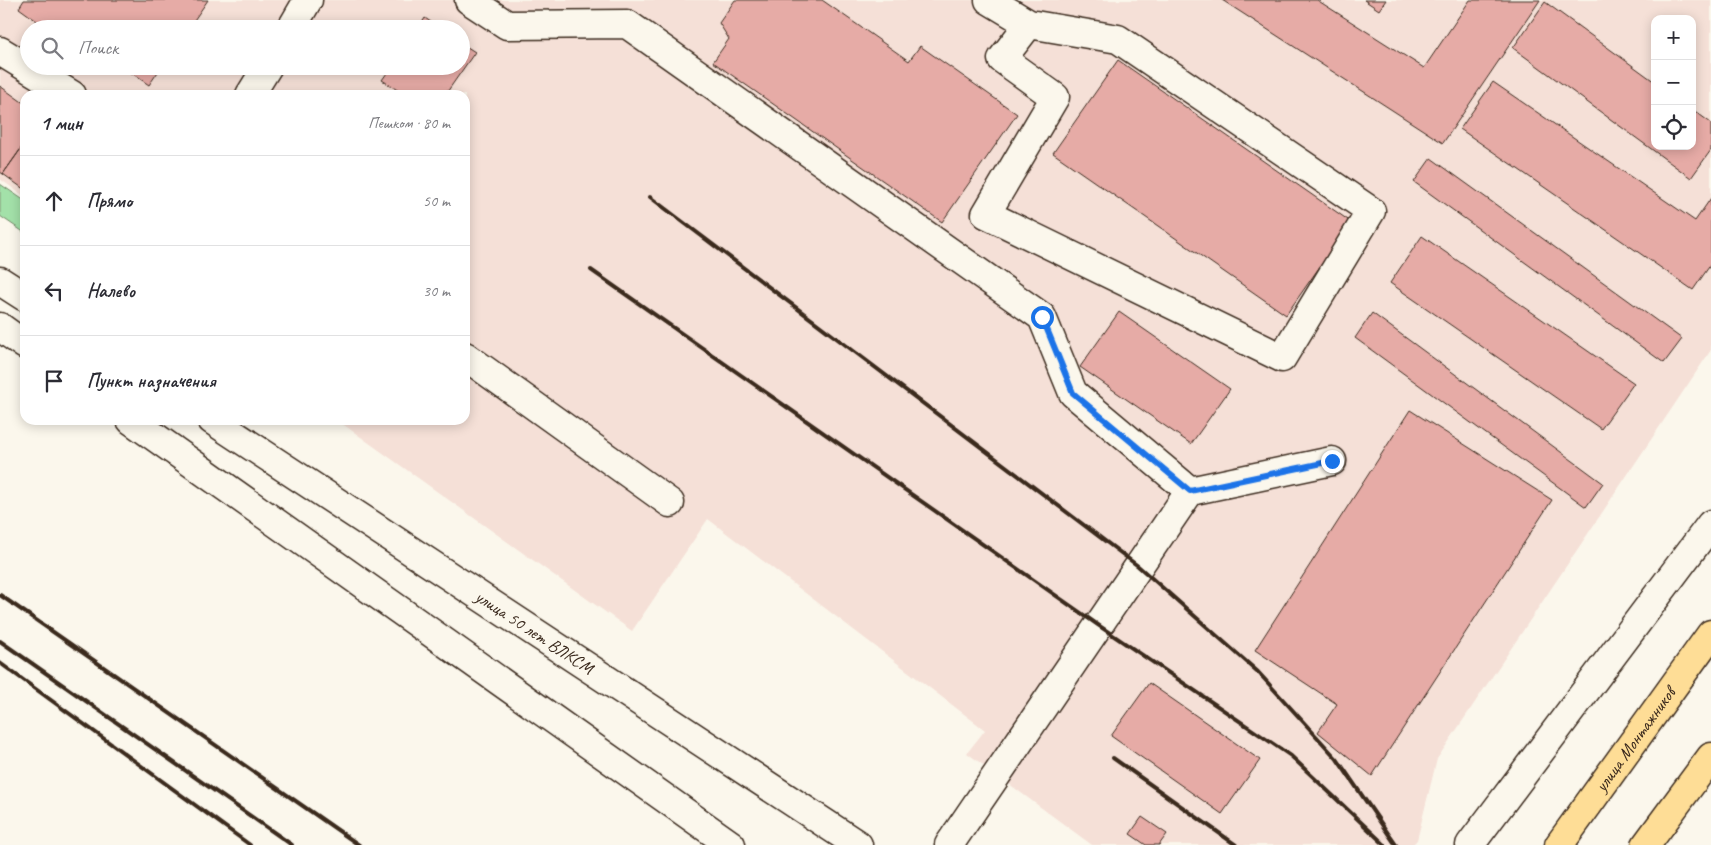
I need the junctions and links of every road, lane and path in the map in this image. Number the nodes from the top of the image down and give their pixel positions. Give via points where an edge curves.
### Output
1 (308, 0) edge
2 (469, 0) edge
3 (989, 0) edge
4 (296, 20) edge
5 (1029, 24) junction
6 (0, 51) edge
7 (20, 63) edge
8 (39, 75) edge
9 (262, 75) edge
10 (64, 90) edge
11 (253, 90) edge
12 (0, 280) edge
13 (20, 294) edge
14 (0, 327) edge
15 (20, 341) edge
16 (470, 360) edge
17 (138, 425) edge
18 (220, 425) edge
19 (1332, 461) dead end
20 (1190, 491) junction
21 (670, 503) dead end
22 (1711, 524) edge
23 (1711, 634) edge
24 (1711, 757) edge
25 (732, 845) edge
26 (858, 845) edge
27 (949, 845) edge
28 (1470, 845) edge
29 (1559, 845) edge
30 (1646, 845) edge

1 - 4 street
2 - 20 street via 507,25 627,24 1042,317 1073,393
3 - 5 street
5 - 5 street via 1118,39 1371,211 1282,358 986,214 1055,97 1002,59
6 - 7 street
8 - 10 street
9 - 11 street
12 - 13 street
14 - 15 street
16 - 21 street
17 - 25 street
18 - 26 street, улица 50 лет ВЛКСМ
19 - 20 street
20 - 27 street
22 - 28 street
23 - 29 main road, улица Монтажников
24 - 30 main road

